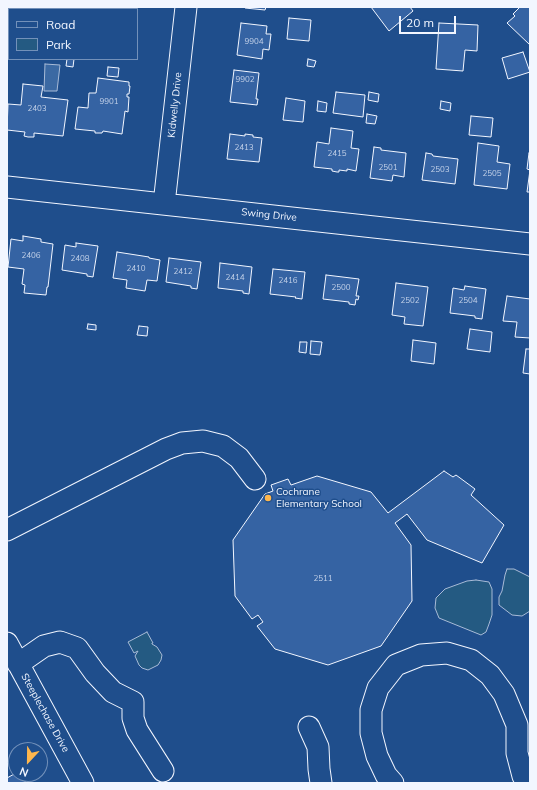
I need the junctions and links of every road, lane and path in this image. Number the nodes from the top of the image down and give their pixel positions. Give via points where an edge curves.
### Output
1 (186, 7) edge
2 (7, 187) edge
3 (164, 204) junction
4 (530, 244) edge
5 (255, 479) dead end
6 (7, 530) edge
7 (7, 643) edge
8 (18, 664) junction
9 (309, 727) dead end
10 (163, 771) dead end
11 (84, 783) edge
12 (321, 783) edge
13 (393, 783) edge
14 (527, 783) edge

1 - 3 street, Kidwelly Drive
2 - 3 street, Swing Drive
3 - 4 street, Swing Drive
5 - 6 street via 239,458 222,446 203,441 182,443
7 - 8 street, Steeplechase Drive
8 - 10 street via 44,646 60,642 77,648 113,692 133,702 133,718 137,730
8 - 11 street, Steeplechase Drive
9 - 12 street via 318,747
13 - 14 street via 376,756 371,733 371,710 378,688 396,665 421,654 448,653 471,660 490,675 504,694 517,725 517,753

